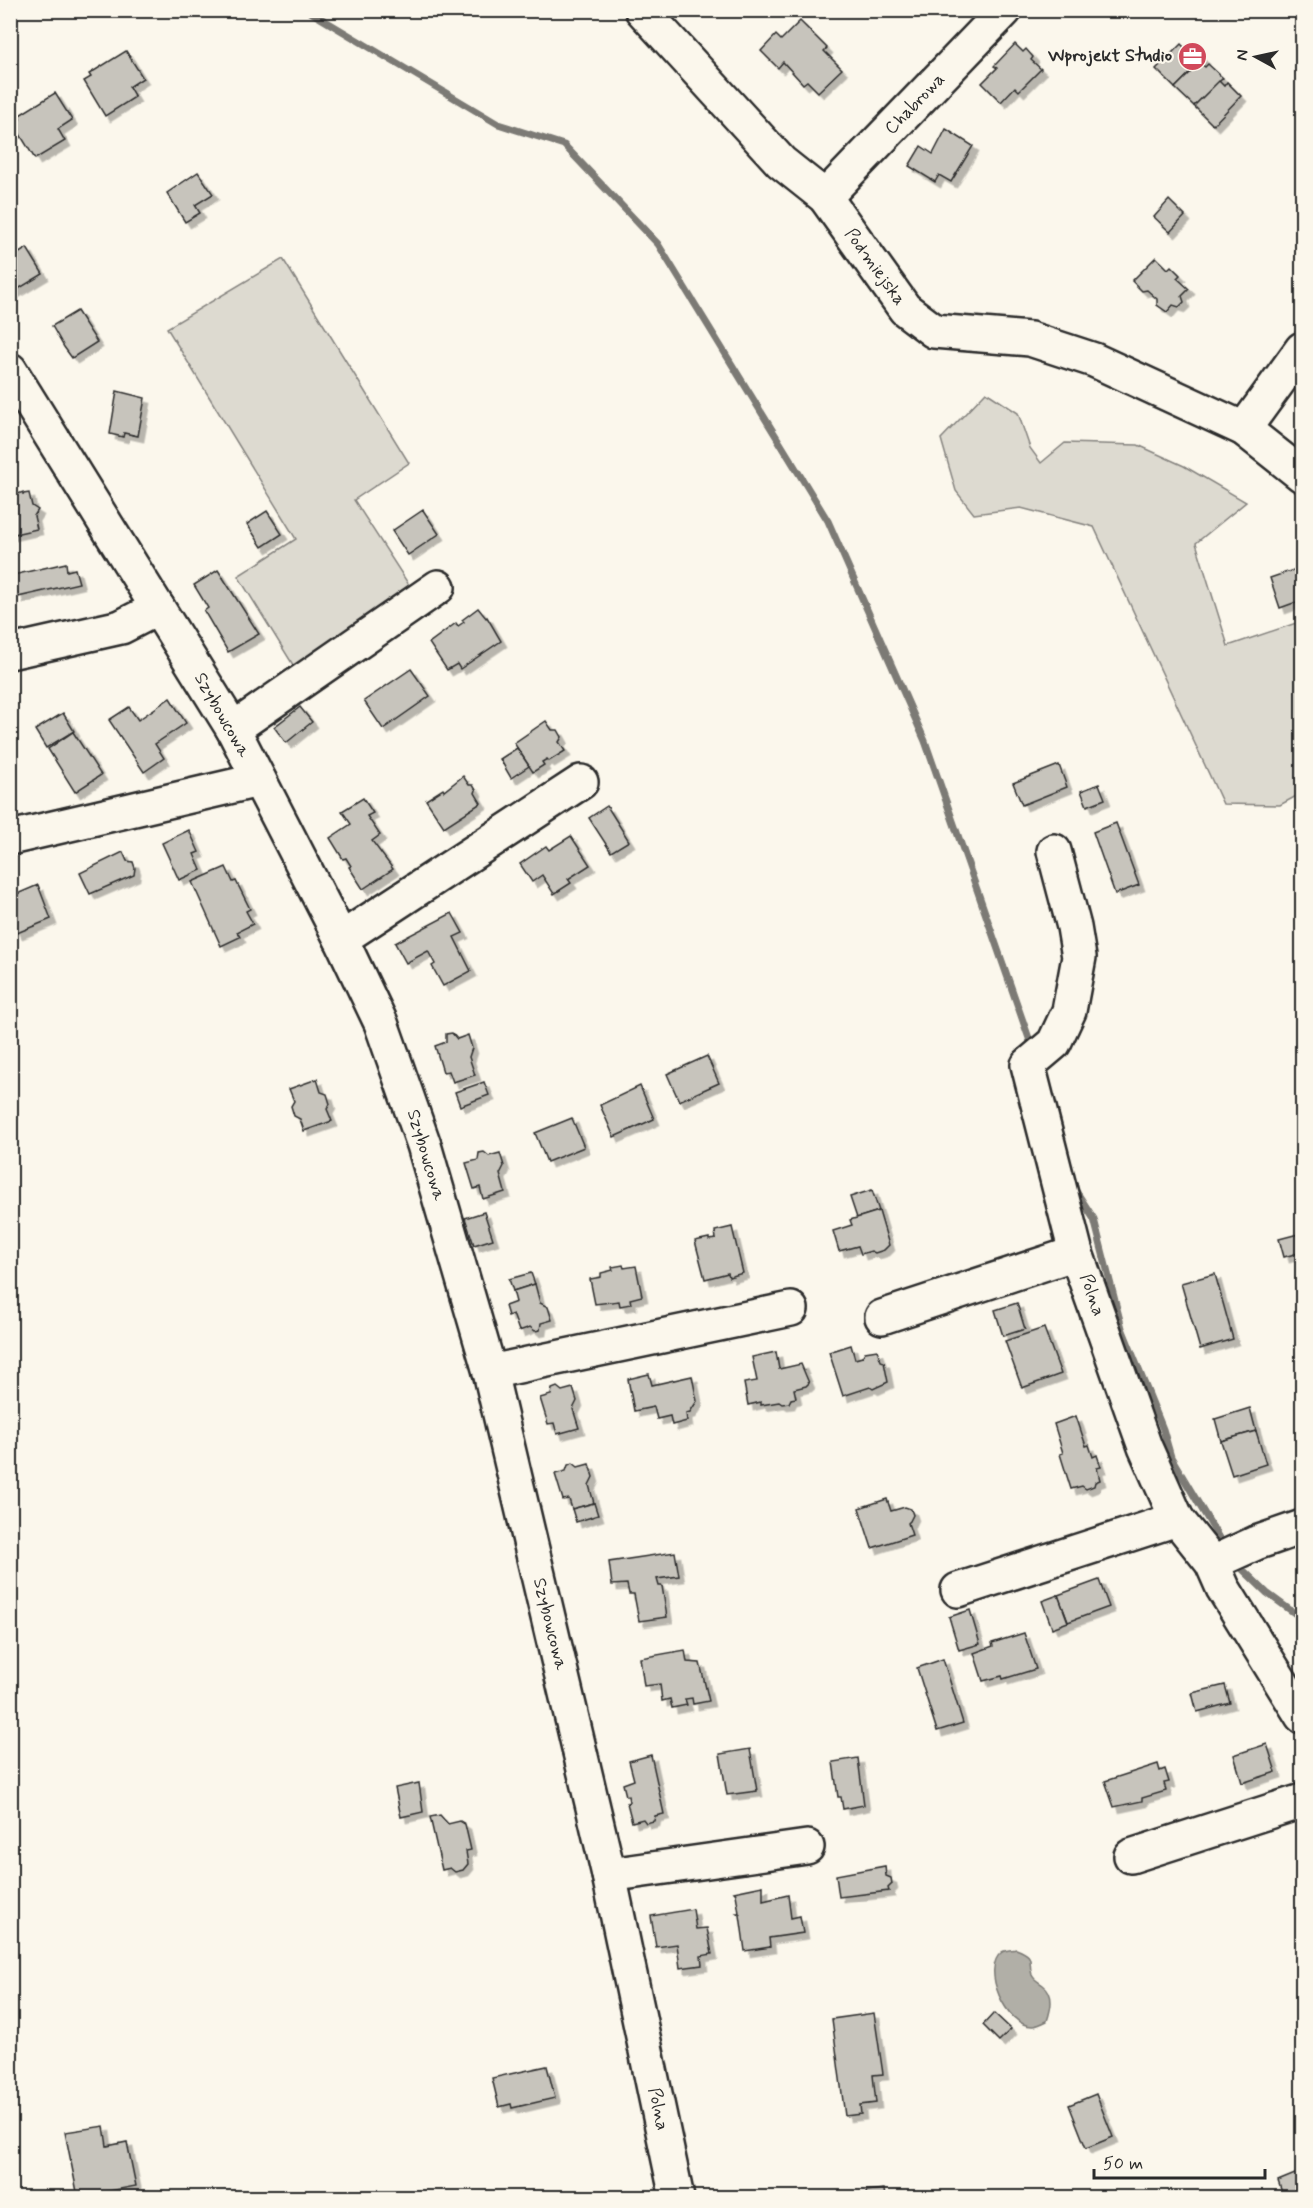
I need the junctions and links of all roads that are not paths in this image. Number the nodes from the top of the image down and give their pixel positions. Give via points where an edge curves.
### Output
1 (642, 10) edge
2 (1005, 10) edge
3 (825, 197) junction
4 (1302, 349) edge
5 (10, 370) edge
6 (1244, 429) junction
7 (1302, 475) edge
8 (438, 587) dead end
9 (158, 608) junction
10 (10, 652) edge
11 (233, 729) junction
12 (259, 780) junction
13 (581, 782) dead end
14 (10, 838) edge
15 (1054, 850) dead end
16 (341, 939) junction
17 (1077, 1253) junction
18 (791, 1309) dead end
19 (882, 1317) dead end
20 (490, 1372) junction
21 (1177, 1519) junction
22 (1302, 1527) edge
23 (1212, 1563) junction
24 (958, 1590) dead end
25 (1302, 1716) edge
26 (1302, 1801) edge
27 (807, 1847) dead end
28 (1131, 1856) dead end
29 (609, 1875) junction
30 (639, 2020) joint
31 (677, 2198) edge

1 - 3 street, Podmiejska via 781,162
2 - 3 street, Chabrowa
3 - 6 street, Podmiejska via 905,309 934,331 1030,339 1094,360
4 - 6 street
5 - 9 street, Szybowcowa
6 - 7 street, Podmiejska
8 - 11 street
9 - 10 street via 121,627
9 - 11 street, Szybowcowa
11 - 12 street, Szybowcowa
12 - 14 street
12 - 16 street, Szybowcowa
13 - 16 street
15 - 17 street, Polna via 1079,957 1069,1011 1054,1043 1028,1065
16 - 20 street, Szybowcowa via 381,1023 424,1145
17 - 19 street
17 - 21 street, Polna via 1145,1447
18 - 20 street
20 - 29 street, Szybowcowa
21 - 23 street, Polna
21 - 24 street
22 - 23 street
23 - 25 street, Polna
26 - 28 street
27 - 29 street
29 - 30 street, Szybowcowa
30 - 31 street, Polna

